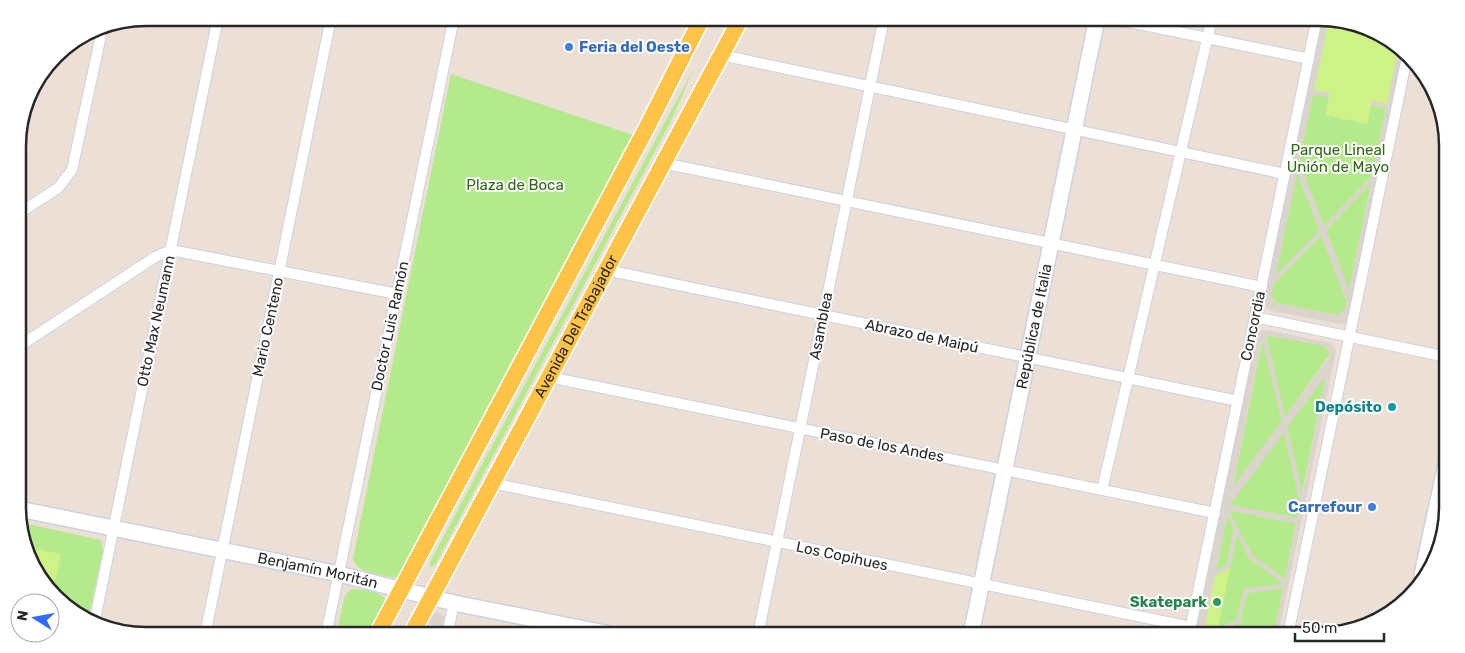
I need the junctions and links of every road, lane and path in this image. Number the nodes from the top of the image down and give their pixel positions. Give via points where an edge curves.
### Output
1 (736, 26) edge
2 (882, 26) edge
3 (1095, 26) edge
4 (1150, 26) edge
5 (1210, 26) edge
6 (1316, 26) edge
7 (216, 27) edge
8 (329, 27) edge
9 (450, 27) edge
10 (698, 27) edge
11 (100, 35) edge
12 (1208, 38) junction
13 (721, 55) junction
14 (1309, 59) junction
15 (1406, 63) edge
16 (870, 87) junction
17 (1074, 130) junction
18 (1181, 152) junction
19 (663, 163) junction
20 (1285, 174) junction
21 (846, 201) junction
22 (27, 208) edge
23 (1050, 243) junction
24 (171, 250) junction
25 (1155, 265) junction
26 (280, 270) junction
27 (606, 270) junction
28 (1262, 287) junction
29 (397, 294) junction
30 (823, 315) junction
31 (1255, 317) junction
32 (1349, 337) junction
33 (26, 341) edge
34 (1439, 355) edge
35 (1027, 358) junction
36 (549, 377) junction
37 (1128, 378) junction
38 (1238, 401) junction
39 (800, 429) junction
40 (1004, 470) junction
41 (492, 483) junction
42 (1102, 490) junction
43 (1439, 496) edge
44 (26, 510) edge
45 (1215, 513) junction
46 (114, 528) junction
47 (777, 542) junction
48 (222, 550) junction
49 (1424, 564) edge
50 (339, 574) junction
51 (981, 584) junction
52 (402, 590) junction
53 (432, 597) junction
54 (454, 603) junction
55 (96, 616) edge
56 (760, 626) edge
57 (973, 626) edge
58 (1168, 626) edge
59 (1191, 626) edge
60 (1290, 626) edge
61 (207, 627) edge
62 (328, 627) edge
63 (382, 627) edge
64 (416, 627) edge
65 (449, 627) edge
66 (544, 627) edge

1 - 13 main road, Avenida Del Trabajador
2 - 16 street, Asamblea
3 - 17 street, República de Italia
4 - 12 street
5 - 12 street
6 - 14 street, Concordia
7 - 24 street, Otto Max Neumann
8 - 26 street, Mario Centeno
9 - 29 street, Doctor Luis Ramón
10 - 52 main road, Avenida Del Trabajador
11 - 22 street via 74,162 68,177 58,188
12 - 14 street
12 - 18 street
13 - 16 street
13 - 19 main road, Avenida Del Trabajador
14 - 20 street, Concordia
15 - 32 street
16 - 17 street
16 - 21 street, Asamblea
17 - 18 street
17 - 23 street, República de Italia
18 - 20 street
18 - 25 street
19 - 21 street
19 - 27 main road, Avenida Del Trabajador
20 - 28 street, Concordia
21 - 23 street
21 - 30 street, Asamblea
23 - 25 street
23 - 35 street, República de Italia
24 - 26 street
24 - 33 street via 155,257
24 - 46 street, Otto Max Neumann
25 - 28 street
25 - 37 street
26 - 29 street
26 - 48 street, Mario Centeno
27 - 30 street, Abrazo de Maipú
27 - 36 main road, Avenida Del Trabajador
28 - 31 street, Concordia
29 - 50 street, Doctor Luis Ramón
30 - 35 street, Abrazo de Maipú
30 - 39 street, Asamblea
31 - 32 street
31 - 38 street, Concordia
32 - 34 street
32 - 60 street
35 - 37 street, Abrazo de Maipú
35 - 40 street, República de Italia
36 - 39 street, Paso de los Andes
36 - 41 main road, Avenida Del Trabajador
37 - 38 street, Abrazo de Maipú
37 - 42 street
38 - 45 street, Concordia
39 - 40 street, Paso de los Andes
39 - 47 street, Asamblea
40 - 42 street, Paso de los Andes
40 - 51 street, República de Italia
41 - 47 street, Los Copihues
41 - 53 main road, Avenida Del Trabajador
42 - 45 street, Paso de los Andes
43 - 49 street
44 - 46 street, Benjamín Moritán
45 - 59 street, Concordia
46 - 48 street, Benjamín Moritán
46 - 55 street, Otto Max Neumann
47 - 51 street, Los Copihues
47 - 56 street, Asamblea
48 - 50 street, Benjamín Moritán
48 - 61 street, Mario Centeno
50 - 52 street, Benjamín Moritán
50 - 62 street, Doctor Luis Ramón
51 - 57 street, República de Italia
51 - 58 street, Los Copihues
52 - 53 street, Benjamín Moritán
52 - 63 main road, Avenida Del Trabajador
53 - 54 street, Benjamín Moritán
53 - 64 main road, Avenida Del Trabajador
54 - 65 street
54 - 66 street, Benjamín Moritán

